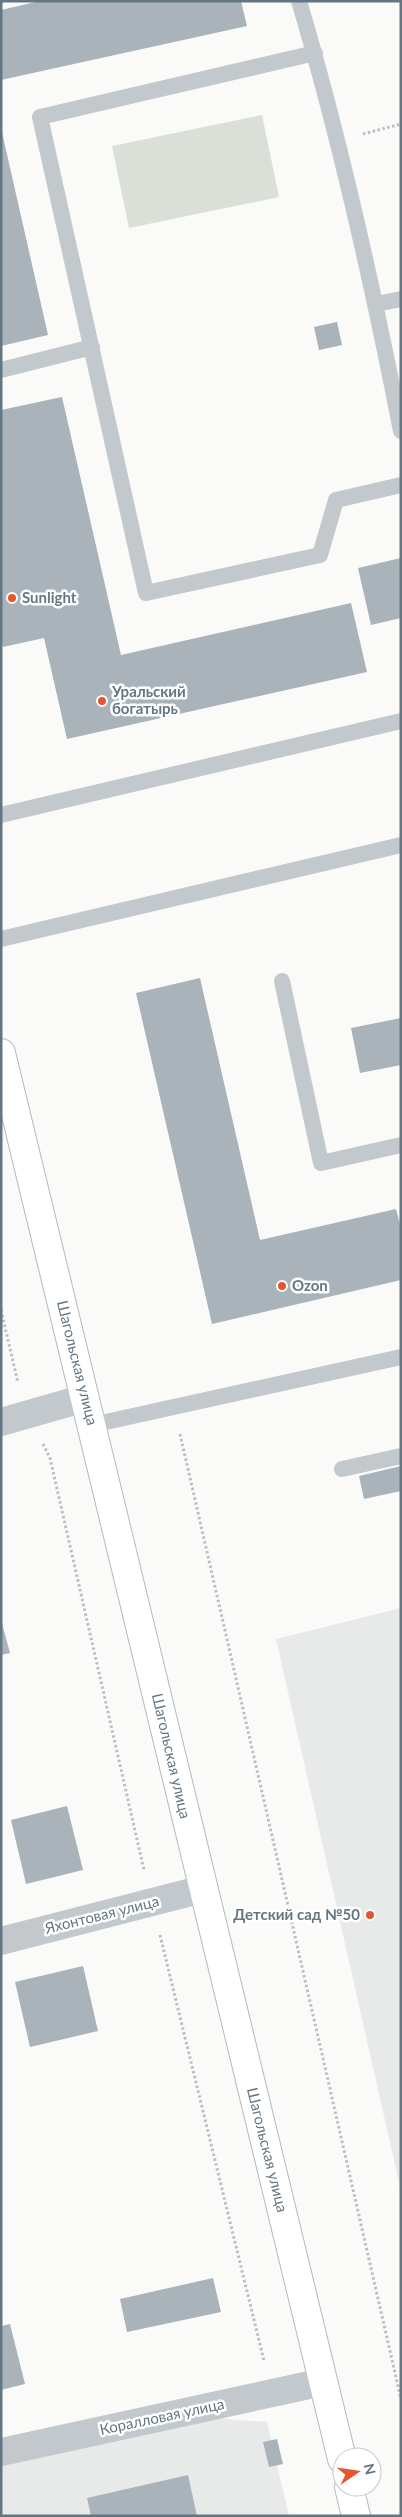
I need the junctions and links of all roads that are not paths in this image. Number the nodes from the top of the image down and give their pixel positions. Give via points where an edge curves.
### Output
1 (300, 1) edge
2 (315, 54) junction
3 (401, 299) edge
4 (376, 304) junction
5 (92, 347) junction
6 (1, 370) edge
7 (401, 430) edge
8 (401, 485) edge
9 (401, 721) edge
10 (1, 815) edge
11 (401, 845) edge
12 (1, 939) edge
13 (282, 981) dead end
14 (1, 1054) edge
15 (401, 1145) edge
16 (401, 1357) edge
17 (85, 1398) junction
18 (13, 1418) edge
19 (92, 1425) junction
20 (401, 1456) edge
21 (342, 1469) dead end
22 (203, 1889) junction
23 (1, 1941) edge
24 (323, 2382) junction
25 (339, 2447) edge
26 (1, 2452) edge
27 (351, 2497) edge
28 (356, 2516) edge

1 - 2 lane
2 - 4 lane
2 - 5 lane via 40,117
3 - 4 lane
4 - 7 lane
5 - 6 lane
5 - 8 lane via 146,593 320,555 336,500
9 - 10 lane
11 - 12 lane
13 - 15 lane via 321,1163
14 - 17 main road, Шагольская улица
16 - 19 lane
17 - 18 street
17 - 19 main road, Шагольская улица
19 - 22 main road, Шагольская улица
20 - 21 lane
22 - 23 street, Яхонтовая улица
22 - 24 main road, Шагольская улица
24 - 25 main road, Шагольская улица
24 - 26 street, Коралловая улица
27 - 28 main road

